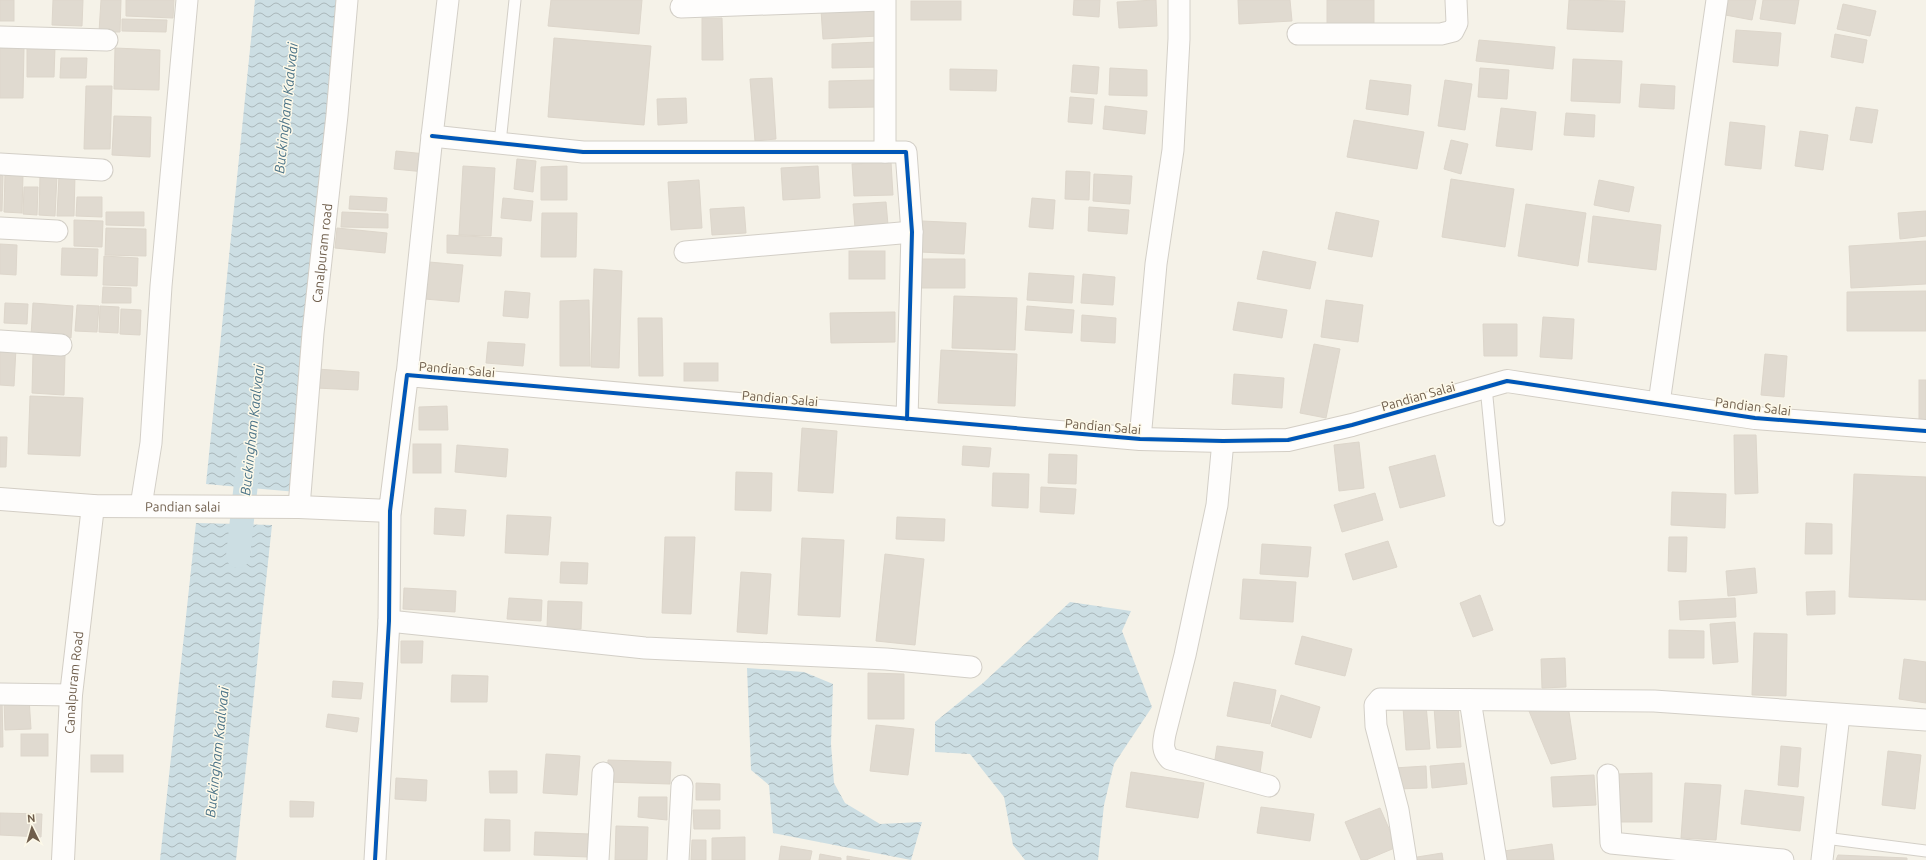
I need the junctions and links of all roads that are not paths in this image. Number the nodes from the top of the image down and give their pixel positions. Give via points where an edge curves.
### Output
1 (187, 0) edge
2 (347, 0) edge
3 (448, 0) edge
4 (515, 0) edge
5 (884, 0) edge
6 (1179, 0) edge
7 (1456, 0) edge
8 (1717, 0) edge
9 (681, 7) dead end
10 (1298, 34) dead end
11 (0, 37) edge
12 (106, 40) dead end
13 (432, 136) junction
14 (500, 143) junction
15 (885, 152) junction
16 (0, 164) edge
17 (102, 170) dead end
18 (0, 228) edge
19 (57, 231) dead end
20 (912, 232) junction
21 (685, 252) dead end
22 (0, 341) edge
23 (61, 345) dead end
24 (407, 375) junction
25 (1486, 387) junction
26 (1659, 403) junction
27 (907, 419) junction
28 (1926, 431) edge
29 (1140, 439) junction
30 (1223, 441) junction
31 (0, 499) edge
32 (93, 506) junction
33 (141, 506) junction
34 (299, 507) junction
35 (390, 512) junction
36 (1499, 520) dead end
37 (389, 621) junction
38 (971, 667) dead end
39 (0, 694) edge
40 (71, 695) junction
41 (1470, 700) junction
42 (1839, 715) junction
43 (1926, 720) edge
44 (603, 773) dead end
45 (1608, 775) dead end
46 (682, 786) dead end
47 (1269, 786) dead end
48 (1825, 838) junction
49 (1926, 851) edge
50 (1610, 852) edge
51 (62, 860) edge
52 (375, 860) edge
53 (598, 860) edge
54 (678, 860) edge
55 (1406, 860) edge
56 (1496, 860) edge
57 (1783, 860) edge
58 (1822, 860) edge

1 - 33 street via 161,286 151,443
2 - 34 street, Canalpuram road via 313,333
3 - 13 street
4 - 14 lane
5 - 9 street
5 - 15 street
6 - 29 street via 1173,150 1156,264
7 - 10 street via 1458,23 1453,31 1441,34
8 - 26 street
11 - 12 street
13 - 14 street
13 - 24 street
14 - 15 street via 583,152
15 - 20 street via 906,152
16 - 17 street
18 - 19 street
20 - 21 street
20 - 27 street
22 - 23 street
24 - 27 street, Pandian Salai
24 - 35 street, Pandian Salai
25 - 26 street, Pandian Salai via 1507,381
25 - 30 street, Pandian Salai via 1352,425 1288,440
25 - 36 lane
26 - 28 street, Pandian Salai via 1755,418
27 - 29 street, Pandian Salai
29 - 30 street, Pandian Salai
30 - 47 street via 1217,505 1185,655 1165,734 1164,753 1170,759
31 - 32 street, Pandian salai
32 - 33 street, Pandian salai
32 - 40 street, Canalpuram Road
33 - 34 street, Pandian salai
34 - 35 street, Pandian salai
35 - 37 street
37 - 38 street via 645,648 886,659
37 - 52 street
39 - 40 street
40 - 51 street, Canalpuram Road
41 - 42 street via 1654,701
41 - 55 street via 1380,699 1375,705 1376,726 1398,810
41 - 56 street
42 - 43 street
42 - 48 street
44 - 53 street
45 - 50 street
46 - 54 street
48 - 49 lane
48 - 58 street
50 - 57 street

